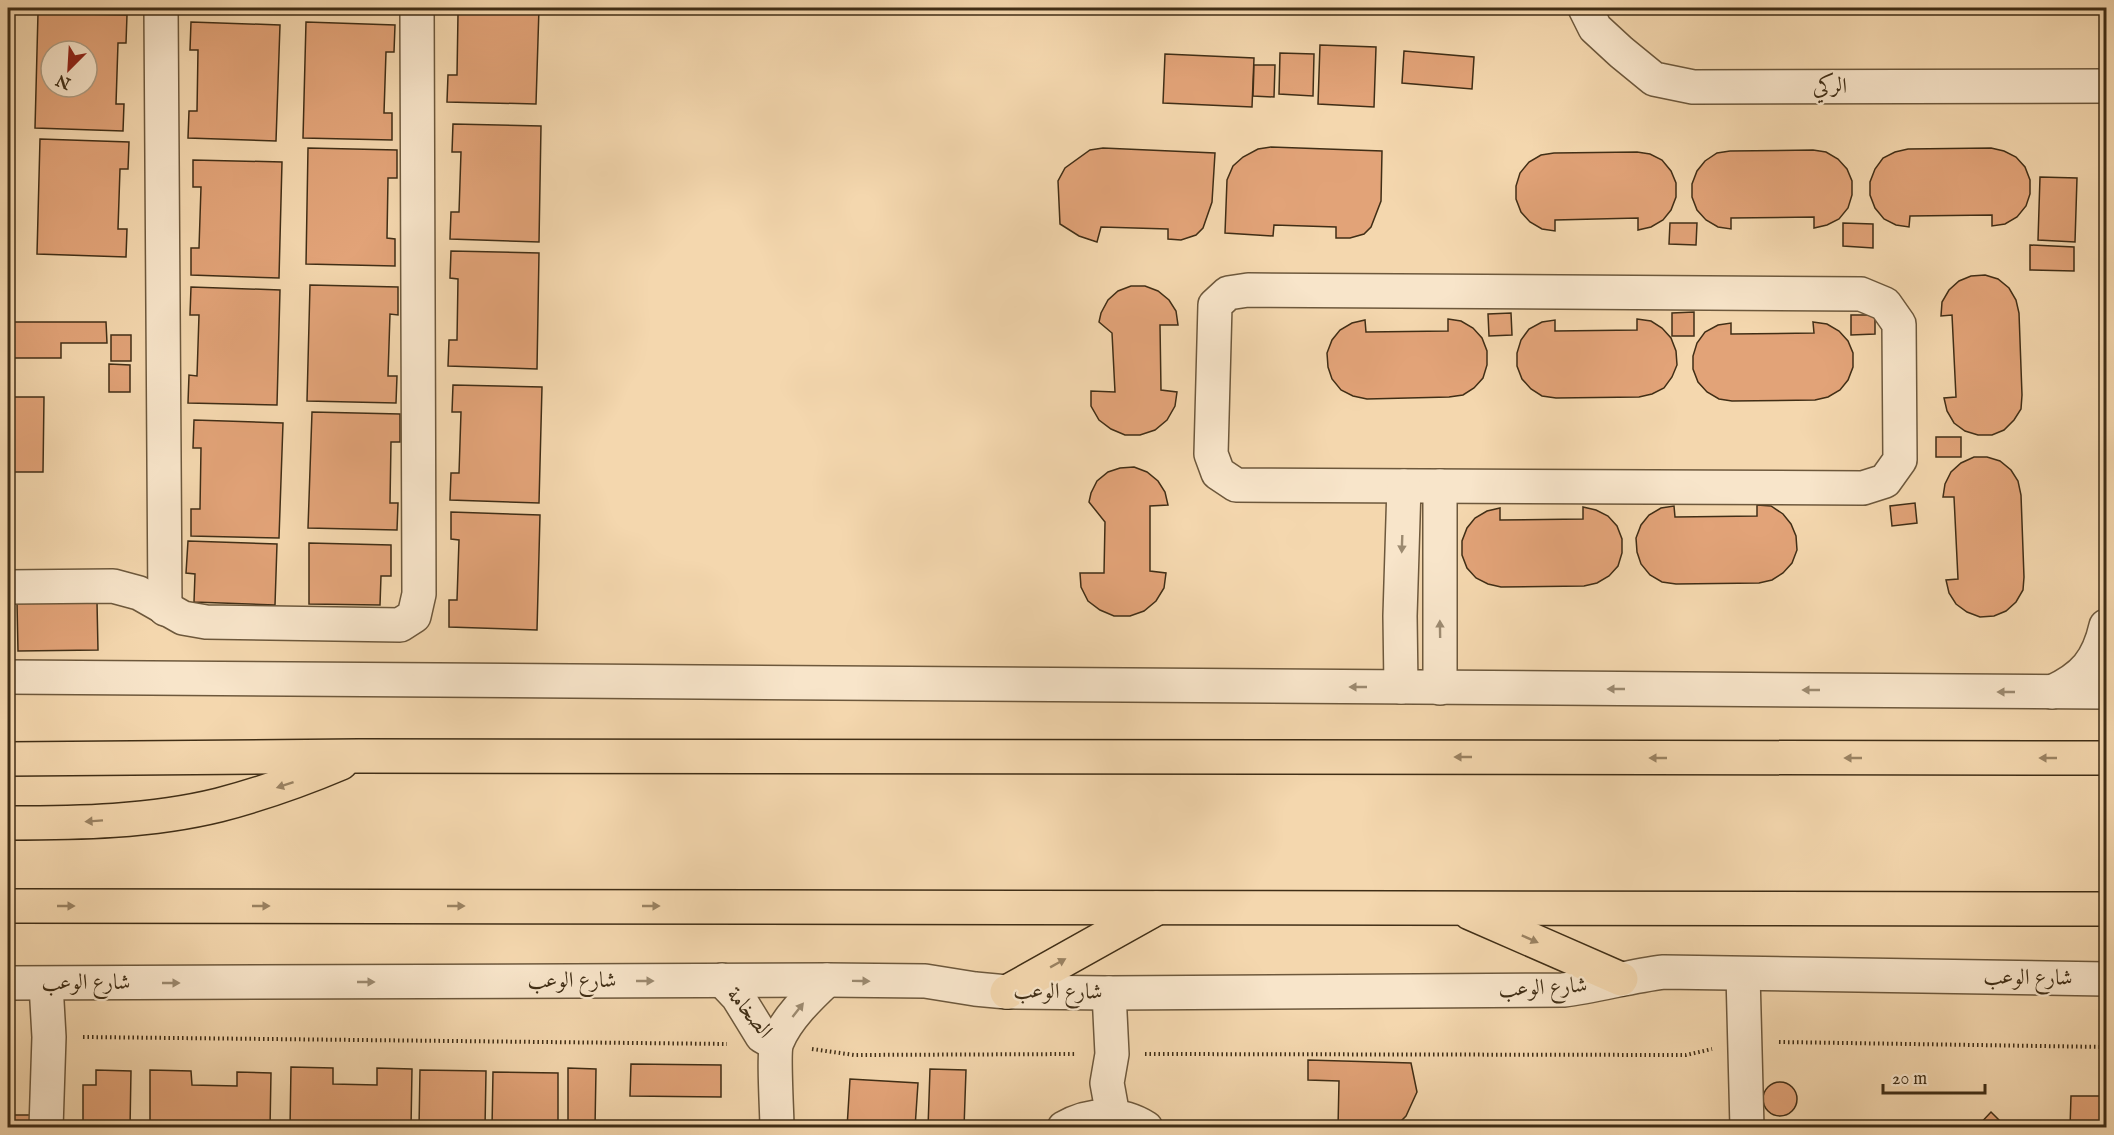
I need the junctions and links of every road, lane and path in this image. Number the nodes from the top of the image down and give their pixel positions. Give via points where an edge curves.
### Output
1 (161, 8) edge
2 (417, 8) edge
3 (1585, 8) edge
4 (2106, 86) edge
5 (1404, 486) junction
6 (1440, 486) junction
7 (8, 587) edge
8 (165, 609) junction
9 (2106, 626) edge
10 (8, 677) edge
11 (1401, 687) junction
12 (1440, 688) junction
13 (2052, 692) junction
14 (2106, 692) edge
15 (359, 756) junction
16 (2106, 758) edge
17 (8, 759) edge
18 (8, 824) edge
19 (8, 906) edge
20 (1160, 907) junction
21 (1457, 907) junction
22 (2106, 909) edge
23 (1743, 974) junction
24 (1621, 979) junction
25 (2106, 979) edge
26 (722, 980) junction
27 (827, 980) junction
28 (8, 983) edge
29 (46, 984) junction
30 (1007, 992) junction
31 (1109, 993) junction
32 (49, 1037) junction
33 (1746, 1041) junction
34 (776, 1044) junction
35 (2106, 1047) edge
36 (1112, 1054) junction
37 (1113, 1116) junction
38 (46, 1128) edge
39 (777, 1128) edge
40 (1064, 1128) edge
41 (1146, 1128) edge
42 (1747, 1128) edge

1 - 8 street
2 - 8 street via 418,594 414,616 400,625 206,622 183,618
3 - 4 street, الركي via 1596,28 1654,79 1693,87
5 - 6 street
5 - 6 street via 1236,485 1218,472 1211,454 1215,305 1228,293 1248,290 1861,294 1885,304 1899,324 1900,460 1885,481 1863,488
5 -> 11 street
12 -> 6 street
7 - 8 street via 113,586 139,593
9 - 13 street via 2095,659 2069,684
11 -> 10 street
11 - 12 street
13 -> 12 street
13 - 14 street
16 -> 15 main road
15 - 17 main road
15 -> 18 main road via 290,784 217,805 143,818
19 -> 20 main road
20 - 21 main road
30 -> 20 main road
21 - 22 main road
21 -> 24 main road
23 - 24 street, شارع الوعب via 1664,972
23 - 25 street, شارع الوعب
23 - 33 street
24 - 31 street, شارع الوعب via 1563,990
26 - 27 street, شارع الوعب
29 -> 26 street, شارع الوعب
26 - 34 street, الصخامة via 738,997 762,1036
27 -> 30 street, شارع الوعب via 925,981
34 -> 27 street, الصخامة via 809,996
28 - 29 street, شارع الوعب
29 - 32 street
30 - 31 street, شارع الوعب
31 - 36 street
32 - 34 path
32 - 38 street
33 - 35 path
33 - 36 path via 1686,1055
33 - 42 street
34 - 36 path via 854,1054
34 - 39 street, الصخامة
36 - 37 street via 1107,1083
37 - 40 street via 1085,1118
37 - 41 street

